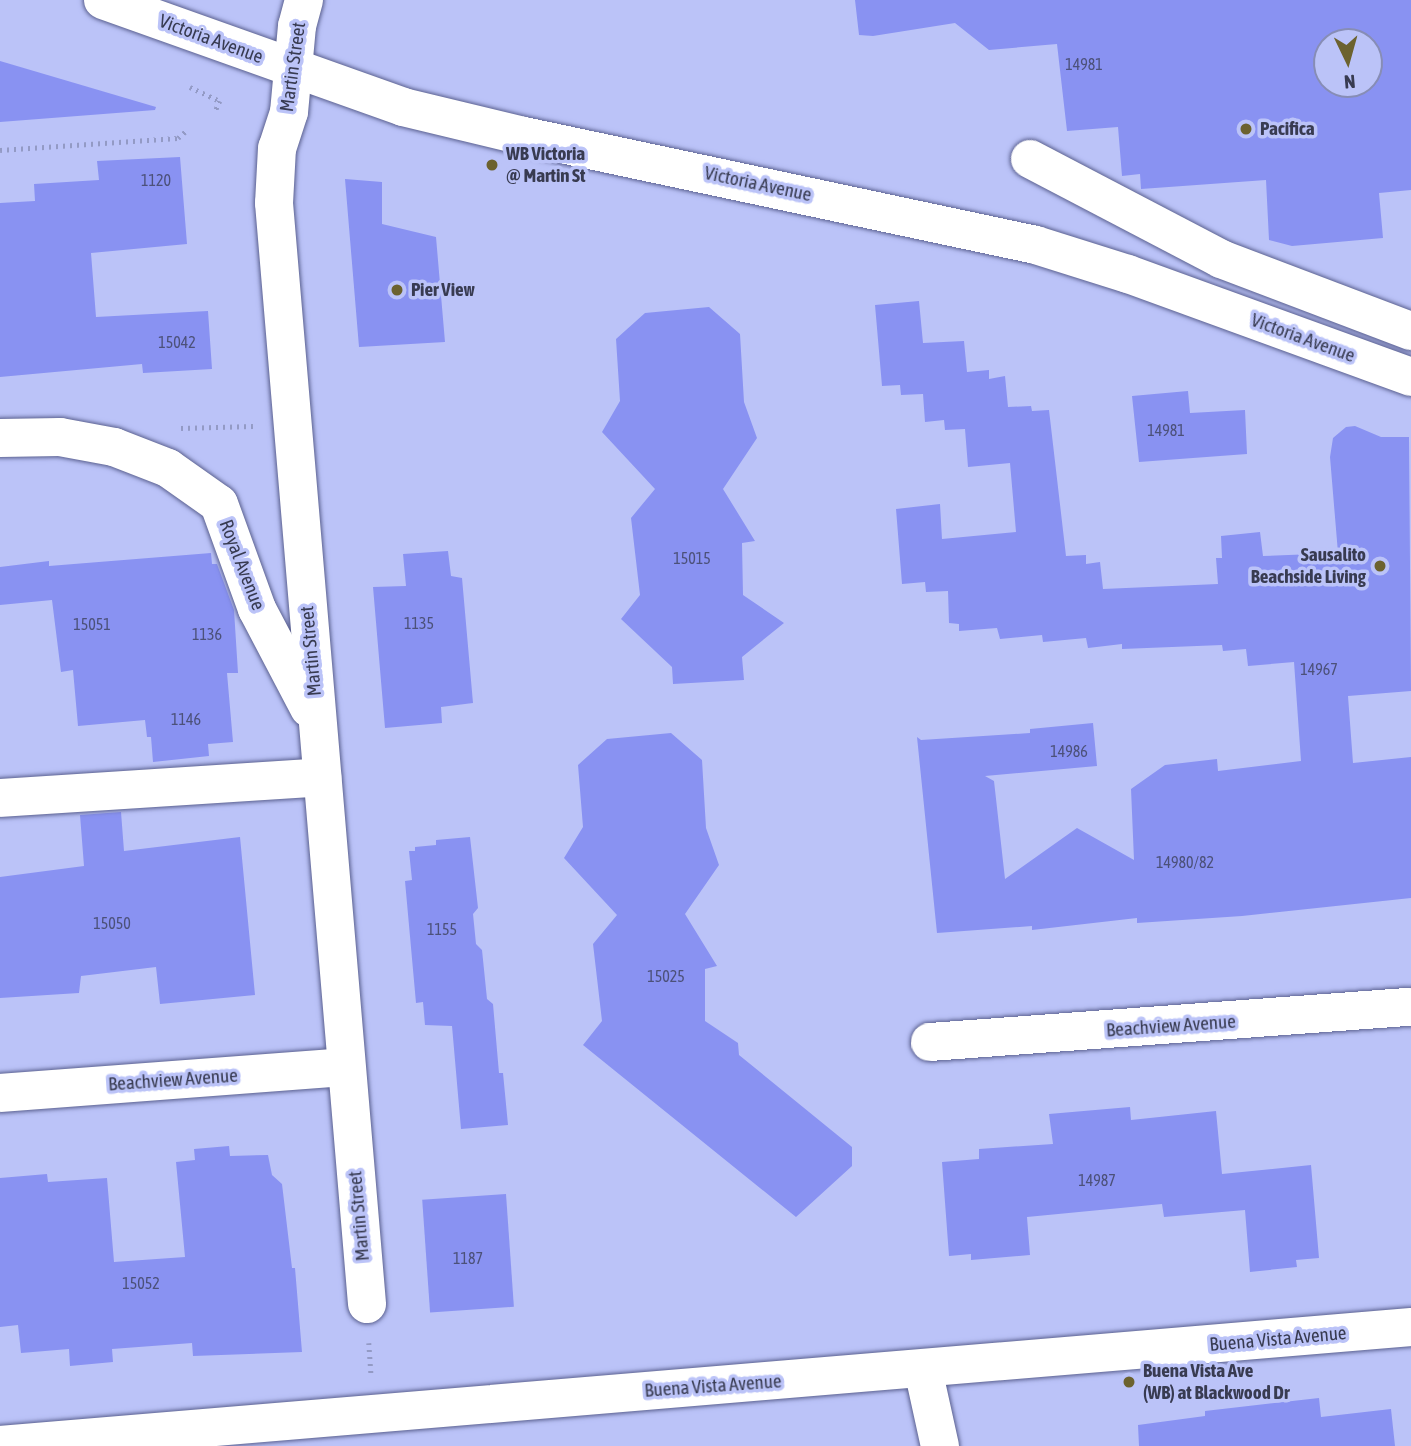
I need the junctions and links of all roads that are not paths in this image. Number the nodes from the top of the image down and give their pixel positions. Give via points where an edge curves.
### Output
1 (103, 0) edge
2 (304, 0) edge
3 (294, 69) junction
4 (1030, 159) dead end
5 (1411, 331) edge
6 (1411, 377) edge
7 (0, 438) edge
8 (317, 722) junction
9 (322, 777) junction
10 (0, 798) edge
11 (1411, 1007) edge
12 (930, 1042) dead end
13 (345, 1067) junction
14 (0, 1093) edge
15 (367, 1304) dead end
16 (1411, 1327) edge
17 (923, 1369) junction
18 (317, 1432) edge
19 (5, 1443) edge
20 (940, 1446) edge

1 - 3 street, Victoria Avenue
2 - 3 street, Martin Street
3 - 6 street, Victoria Avenue via 403,107 524,136 1036,245
3 - 8 street, Martin Street via 289,112 277,148 274,202
4 - 5 street via 1221,259
7 - 8 street, Royal Avenue via 60,437 114,447 168,468 219,504 257,608
8 - 9 street, Martin Street
9 - 10 street
9 - 13 street, Martin Street
11 - 12 street, Beachview Avenue
13 - 14 street, Beachview Avenue
13 - 15 street, Martin Street
16 - 17 street, Buena Vista Avenue
17 - 18 street, Buena Vista Avenue
17 - 20 street
18 - 19 street, Buena Vista Avenue

